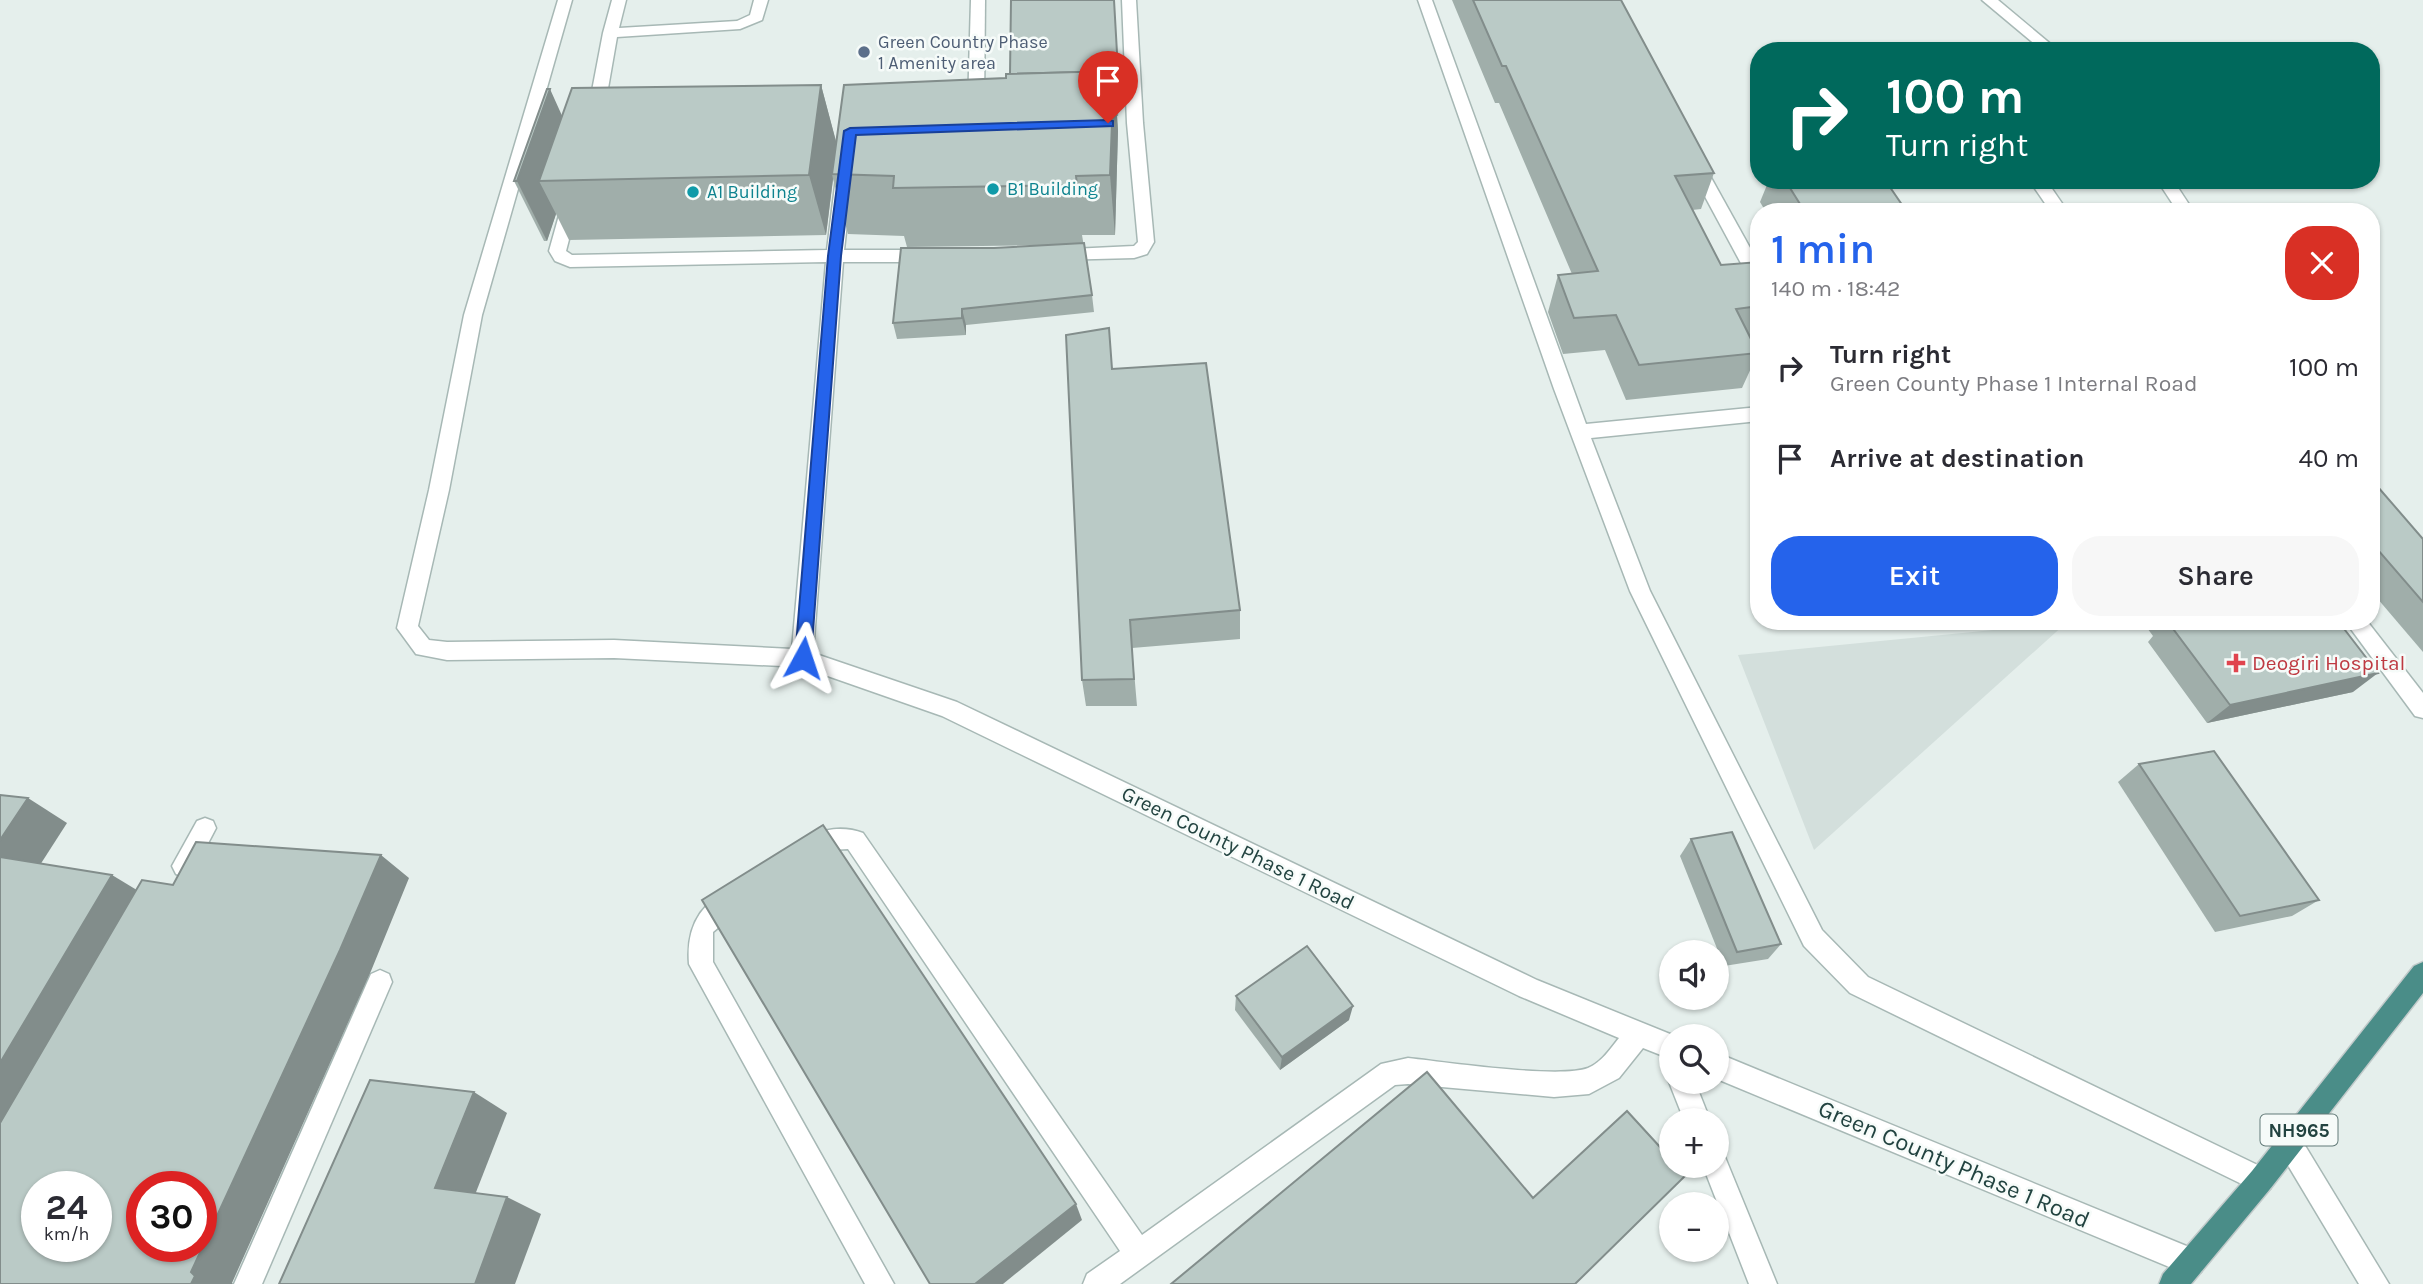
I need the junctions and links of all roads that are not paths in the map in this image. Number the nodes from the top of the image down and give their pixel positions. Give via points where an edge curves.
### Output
1 (565, 0) edge
2 (619, 0) edge
3 (761, 0) edge
4 (978, 0) edge
5 (1129, 0) edge
6 (1425, 0) edge
7 (1989, 0) edge
8 (610, 33) junction
9 (2041, 42) edge
10 (976, 127) edge
11 (591, 139) edge
12 (1685, 146) edge
13 (847, 159) edge
14 (578, 178) edge
15 (1039, 255) edge
16 (835, 256) junction
17 (943, 256) edge
18 (1750, 264) edge
19 (1750, 415) edge
20 (1580, 432) junction
21 (2362, 630) edge
22 (803, 658) junction
23 (2423, 709) edge
24 (205, 828) dead end
25 (788, 865) edge
26 (171, 888) edge
27 (753, 888) edge
28 (2423, 974) edge
29 (380, 982) dead end
30 (1639, 1034) junction
31 (1659, 1044) edge
32 (1729, 1071) edge
33 (2289, 1143) junction
34 (1721, 1178) edge
35 (2261, 1180) junction
36 (1138, 1252) junction
37 (2191, 1262) junction
38 (248, 1284) edge
39 (880, 1284) edge
40 (1097, 1284) edge
41 (1763, 1284) edge
42 (2173, 1284) edge
43 (2375, 1284) edge

1 - 22 street, Green County Phase 1 Road via 473,315 407,628 423,648 447,651 614,649
2 - 8 street
3 - 8 street via 757,17 740,25
4 - 10 street
5 - 15 street via 1128,123 1144,247 1135,252
6 - 20 street
7 - 9 street
8 - 11 street
12 - 18 street
13 - 16 street
14 - 16 street via 557,243 561,257 570,261
16 - 17 street
16 - 22 street
19 - 20 street
20 - 35 street via 1640,591 1813,938 1859,985
21 - 23 street
22 - 30 street, Green County Phase 1 Road via 949,709 1528,988
24 - 26 street
25 - 36 street via 822,842 842,836 855,839
27 - 39 street via 708,918 699,932 701,964
28 - 33 highway, NH965
29 - 38 street
30 - 31 street, Green County Phase 1 Road
30 - 36 street via 1611,1069 1589,1081 1554,1084 1390,1073
32 - 37 street, Green County Phase 1 Road
33 - 35 highway, NH965
33 - 43 street
34 - 41 street
35 - 37 highway, NH965
36 - 40 street
37 - 42 highway, NH965

